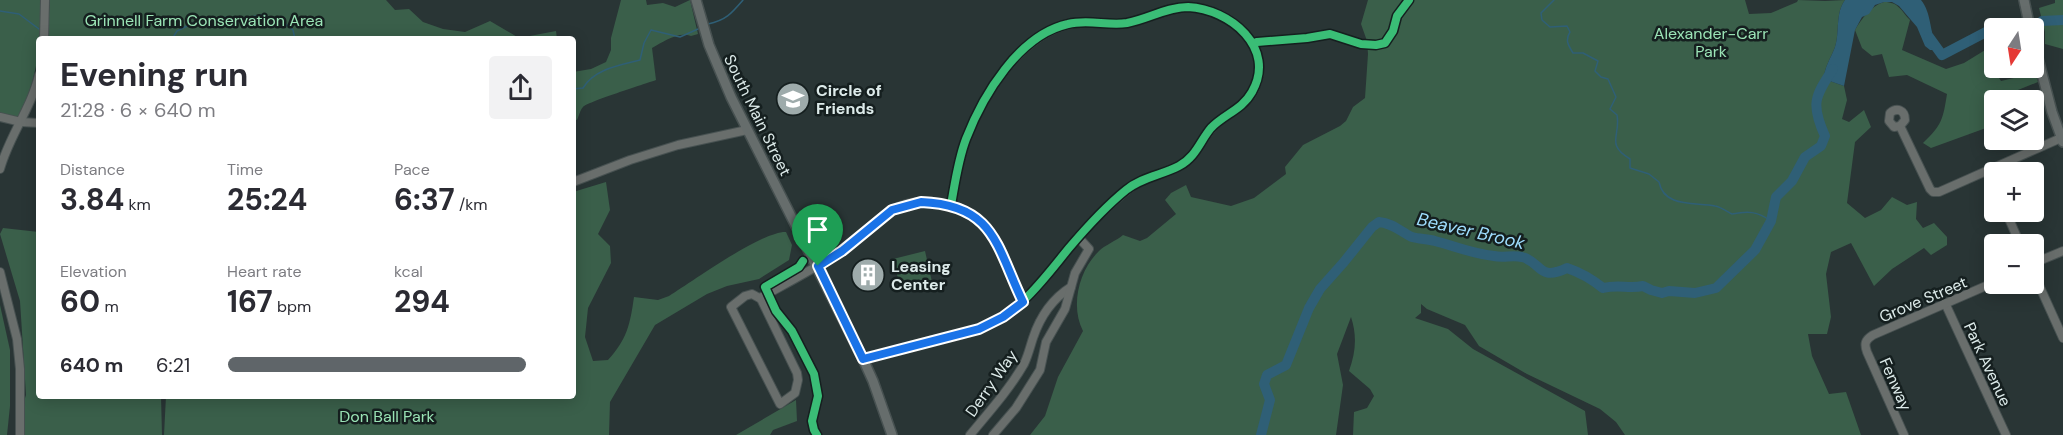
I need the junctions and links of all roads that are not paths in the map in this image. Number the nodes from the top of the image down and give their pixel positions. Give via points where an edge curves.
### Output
1 (45, 0) edge
2 (696, 0) edge
3 (2024, 0) edge
4 (2028, 18) edge
5 (44, 36) edge
6 (2043, 78) edge
7 (36, 87) edge
8 (0, 117) edge
9 (21, 122) junction
10 (36, 123) edge
11 (1900, 126) dead end
12 (747, 130) junction
13 (2062, 140) edge
14 (2008, 162) edge
15 (0, 169) edge
16 (1984, 172) edge
17 (576, 181) edge
18 (951, 205) junction
19 (1078, 237) junction
20 (2063, 251) edge
21 (2044, 259) edge
22 (818, 266) junction
23 (0, 272) edge
24 (1071, 287) junction
25 (1984, 287) edge
26 (2043, 294) edge
27 (760, 297) junction
28 (1023, 302) junction
29 (1945, 303) junction
30 (2063, 338) edge
31 (1865, 344) joint
32 (863, 359) junction
33 (20, 435) edge
34 (892, 435) edge
35 (970, 435) edge
36 (993, 435) edge
37 (1904, 435) edge
38 (2006, 435) edge

1 - 5 street
2 - 12 main road, South Main Street via 712,54
3 - 4 main road
6 - 13 main road
7 - 9 street
8 - 9 street
9 - 10 street
9 - 15 street
11 - 16 street via 1933,192
12 - 17 street via 667,148
12 - 22 main road, South Main Street
13 - 14 street
18 - 19 street via 966,139 982,105 1009,66 1038,37 1068,24 1123,23 1178,8 1209,11 1234,23 1247,36 1258,61 1256,80 1247,99 1211,128 1185,162 1128,189
18 - 22 street via 921,202 892,210
18 - 28 street via 974,216 993,236
19 - 24 street, Derry Way via 1089,249
19 - 28 street
20 - 21 street
22 - 27 street
22 - 32 main road, South Main Street
23 - 33 street via 17,339
24 - 35 street, Derry Way via 1048,308 1024,364
24 - 36 street, Derry Way via 1065,309 1046,342 1040,370
25 - 29 street, Grove Street
26 - 30 street
27 - 27 street via 747,295 731,307 780,404 795,393 798,377
28 - 32 street via 979,329
29 - 31 street, Grove Street via 1873,335
29 - 38 street, Park Avenue
31 - 37 street, Fenway
32 - 34 main road, South Main Street

